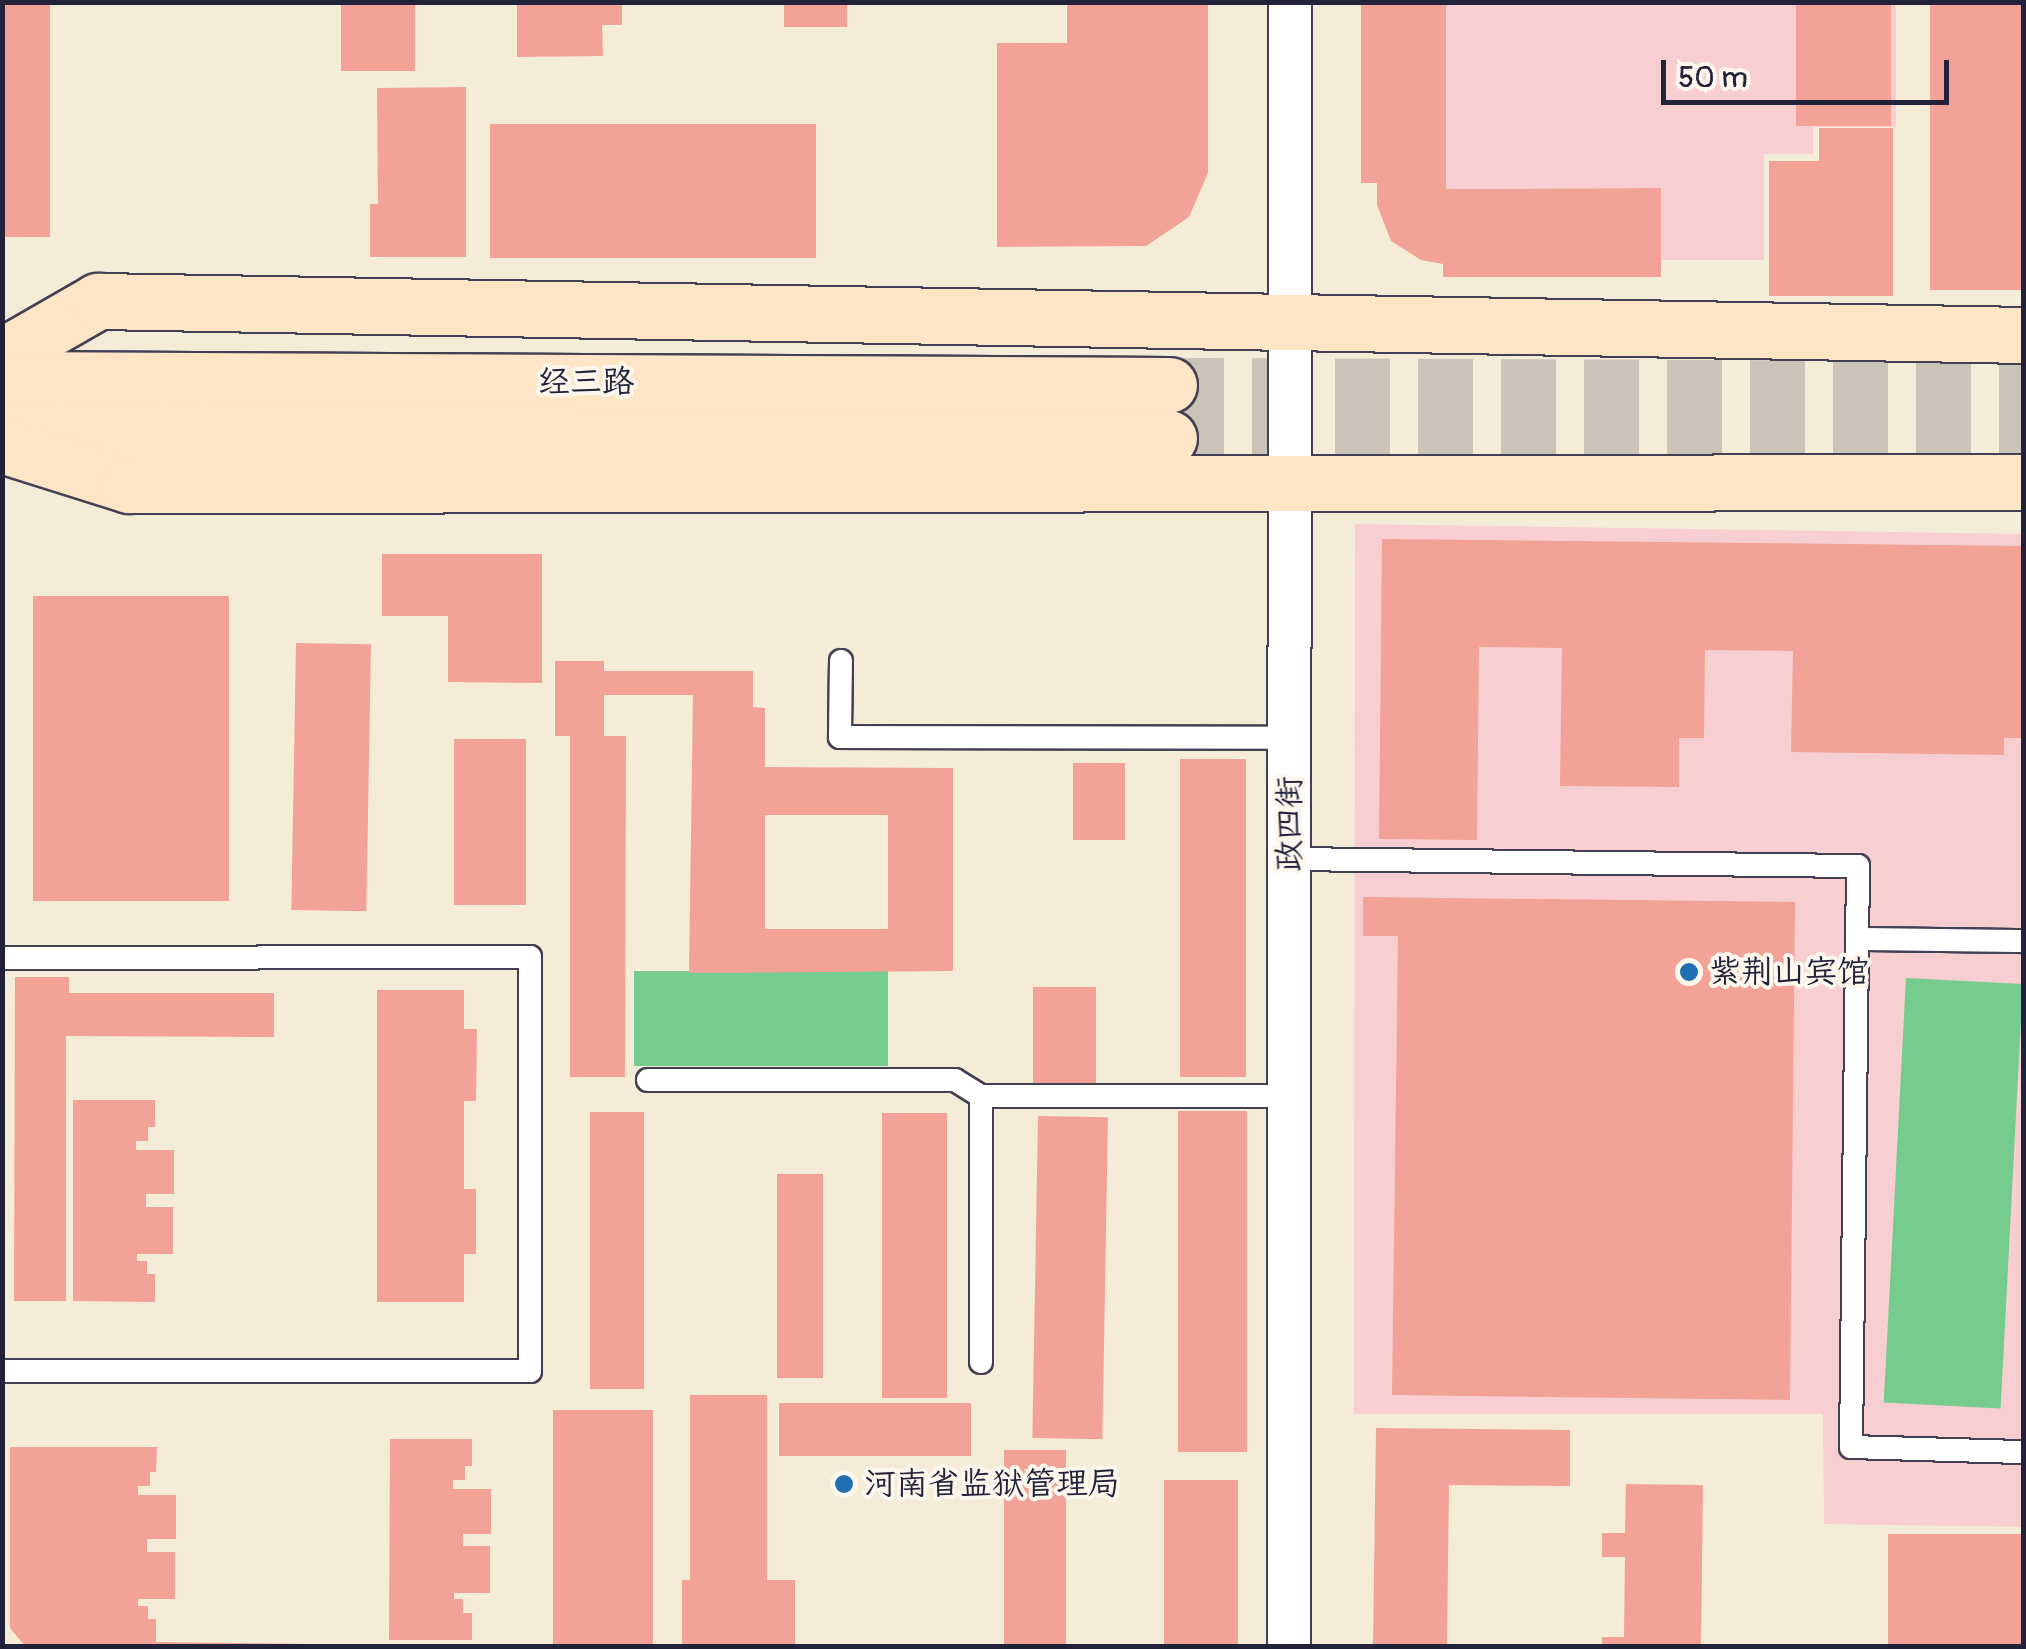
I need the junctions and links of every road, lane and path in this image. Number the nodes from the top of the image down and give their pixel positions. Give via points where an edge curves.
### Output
1 (1290, 2) edge
2 (1291, 322) junction
3 (2024, 335) edge
4 (2, 356) edge
5 (2, 379) edge
6 (2, 432) edge
7 (2, 445) edge
8 (2024, 482) edge
9 (1290, 483) junction
10 (841, 661) dead end
11 (1290, 738) junction
12 (1290, 859) junction
13 (1857, 939) junction
14 (2024, 940) edge
15 (2, 958) edge
16 (648, 1080) dead end
17 (982, 1096) junction
18 (1290, 1096) junction
19 (981, 1362) dead end
20 (2, 1372) edge
21 (2024, 1452) edge
22 (1289, 1646) edge

1 - 2 street, 政四街
2 - 3 main road
2 - 4 main road via 98,301
2 - 9 street, 政四街
5 - 6 main road, 经三路 via 1170,411
7 - 9 main road via 130,486
8 - 9 main road
9 - 11 street, 政四街
10 - 11 lane via 840,737
11 - 12 street, 政四街
12 - 13 lane via 1858,866
12 - 18 street, 政四街
13 - 14 lane
13 - 21 lane via 1852,1447
15 - 20 lane via 530,957 530,1370
16 - 17 lane via 955,1080
17 - 18 lane
17 - 19 lane
18 - 22 street, 政四街

